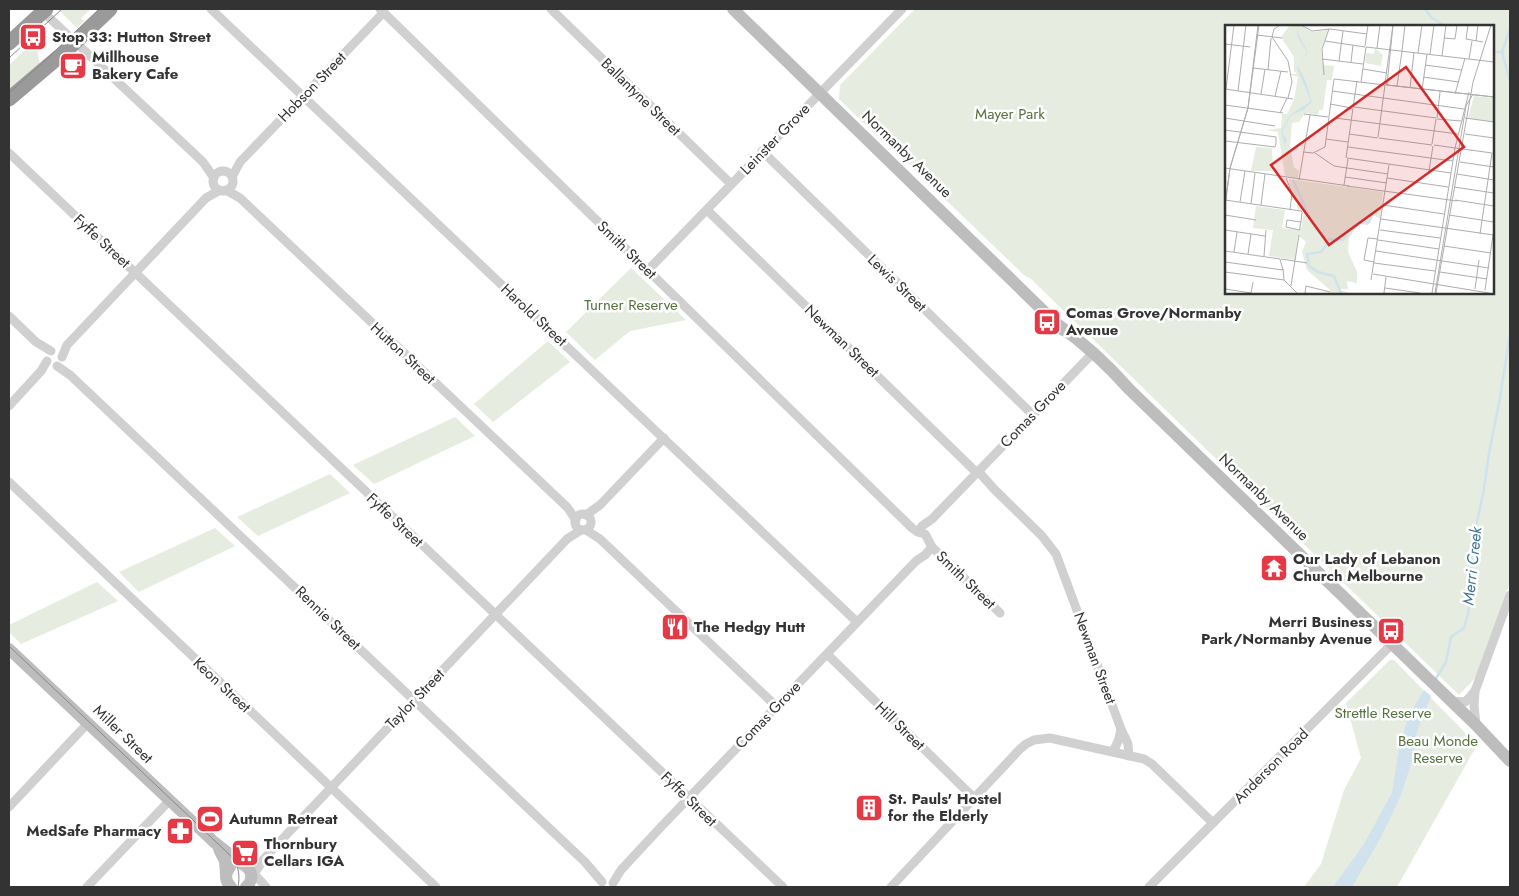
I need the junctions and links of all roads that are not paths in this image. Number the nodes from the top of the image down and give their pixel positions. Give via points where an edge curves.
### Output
1 (110, 9) edge
2 (211, 9) edge
3 (551, 9) edge
4 (733, 9) edge
5 (902, 9) edge
6 (43, 10) edge
7 (382, 11) edge
8 (76, 42) junction
9 (9, 44) edge
10 (820, 92) junction
11 (303, 96) junction
12 (9, 99) edge
13 (762, 151) junction
14 (9, 153) edge
15 (223, 181) junction
16 (731, 184) junction
17 (707, 210) junction
18 (648, 270) junction
19 (136, 273) junction
20 (9, 316) edge
21 (1092, 355) junction
22 (54, 359) junction
23 (9, 406) edge
24 (1033, 415) junction
25 (664, 438) junction
26 (978, 472) junction
27 (9, 482) edge
28 (583, 522) junction
29 (921, 533) junction
30 (927, 546) junction
31 (1510, 594) edge
32 (1000, 613) dead end
33 (496, 615) junction
34 (857, 622) junction
35 (1392, 644) junction
36 (9, 649) edge
37 (827, 654) junction
38 (1475, 691) junction
39 (1449, 699) junction
40 (414, 700) junction
41 (776, 706) junction
42 (88, 723) junction
43 (1476, 725) junction
44 (1121, 729) junction
45 (1113, 752) junction
46 (1129, 756) junction
47 (1510, 761) edge
48 (331, 788) junction
49 (688, 798) junction
50 (974, 798) junction
51 (169, 801) junction
52 (9, 807) edge
53 (1213, 823) junction
54 (214, 842) junction
55 (247, 875) edge
56 (227, 881) edge
57 (607, 884) edge
58 (87, 887) edge
59 (265, 887) edge
60 (436, 887) edge
61 (783, 887) edge
62 (890, 887) edge
63 (1149, 887) edge

1 - 8 highway
2 - 11 street, Harold Street
3 - 16 street, Ballantyne Street
4 - 10 main road, Normanby Avenue
5 - 10 street, Leinster Grove
6 - 8 street, Hutton Street
6 - 9 highway
7 - 11 street, Hobson Street
7 - 18 street, Smith Street
8 - 12 highway
8 - 15 street, Hutton Street
10 - 13 street, Leinster Grove
10 - 21 main road, Normanby Avenue
11 - 15 street, Hobson Street
11 - 25 street, Harold Street
13 - 16 street, Leinster Grove
13 - 24 street, Lewis Street
14 - 19 street, Fyffe Street
15 - 19 street, Hobson Street
15 - 28 street, Hutton Street
16 - 17 street, Leinster Grove
17 - 18 street, Leinster Grove
17 - 26 street, Newman Street
18 - 29 street, Smith Street via 908,524
19 - 22 street, Hobson Street
19 - 33 street, Fyffe Street
20 - 22 street, Rennie Street
21 - 24 street, Comas Grove
21 - 35 main road, Normanby Avenue
22 - 23 street, Hobson Street
22 - 40 street, Rennie Street
24 - 26 street, Comas Grove
25 - 28 street, Taylor Street
25 - 34 street, Harold Street
26 - 29 street, Comas Grove via 922,526
26 - 44 street, Newman Street via 1056,554
27 - 48 street, Keon Street
28 - 33 street, Taylor Street
28 - 41 street, Hutton Street
29 - 30 street, Smith Street
30 - 32 street, Smith Street
30 - 34 street, Comas Grove
31 - 38 street
33 - 40 street, Taylor Street
33 - 49 street, Fyffe Street
34 - 37 street, Comas Grove
35 - 39 main road, Normanby Avenue
35 - 53 street, Anderson Road
36 - 42 main road, Miller Street
37 - 41 street, Comas Grove
37 - 50 street, Hill Street
38 - 39 street via 1465,702
38 - 43 street
39 - 43 main road, Normanby Avenue
40 - 48 street, Taylor Street
40 - 57 street, Rennie Street
41 - 49 street, Comas Grove
42 - 51 main road, Miller Street
42 - 52 street
43 - 47 main road, Normanby Avenue
44 - 45 street
44 - 46 street, Newman Street
45 - 46 street
45 - 50 street via 1050,738 1034,740 1020,749
46 - 53 street via 1152,764
48 - 55 street, Taylor Street via 263,860 252,866
48 - 60 street, Keon Street
49 - 57 street, Comas Grove
49 - 61 street, Fyffe Street
50 - 62 street
51 - 54 main road, Miller Street
51 - 58 street
53 - 63 street, Anderson Road
54 - 55 main road, Miller Street
54 - 56 main road, Miller Street via 225,861
55 - 56 main road via 232,866 228,870
55 - 59 street, Miller Street via 258,878

